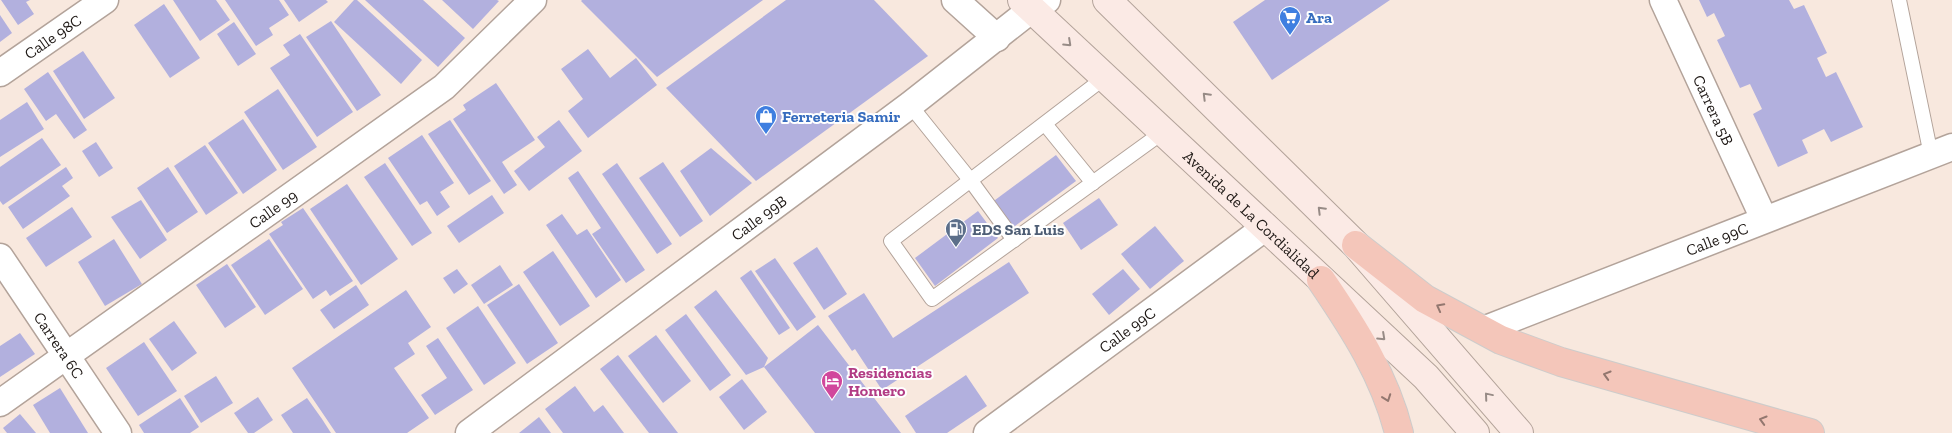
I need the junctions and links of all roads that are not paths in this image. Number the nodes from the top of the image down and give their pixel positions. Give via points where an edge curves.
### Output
1 (105, 0) edge
2 (533, 0) edge
3 (955, 0) edge
4 (1107, 0) edge
5 (1663, 0) edge
6 (1900, 0) edge
7 (1034, 3) edge
8 (997, 38) junction
9 (0, 73) edge
10 (1104, 78) junction
11 (910, 105) junction
12 (1045, 124) junction
13 (1163, 132) junction
14 (1941, 151) edge
15 (971, 180) junction
16 (1094, 183) junction
17 (1764, 220) junction
18 (1266, 227) junction
19 (1014, 240) junction
20 (1356, 244) junction
21 (0, 257) edge
22 (1320, 280) junction
23 (1483, 330) junction
24 (66, 357) junction
25 (0, 403) edge
26 (118, 433) edge
27 (469, 433) edge
28 (987, 433) edge
29 (1399, 433) edge
30 (1475, 433) edge
31 (1520, 433) edge
32 (1810, 433) edge

1 - 9 street, Calle 98C
2 - 24 street, Calle 99 via 444,87
3 - 8 street
20 -> 4 main road
5 - 17 street, Carrera 5B
6 - 14 lane
7 - 8 street, Calle 99B
7 -> 10 main road, Avenida de La Cordialidad
8 - 11 street, Calle 99B
10 - 12 lane
10 - 13 main road, Avenida de La Cordialidad
11 - 15 lane
11 - 27 street, Calle 99B
12 - 15 lane
12 - 16 lane
13 - 16 lane
13 - 18 main road, Avenida de La Cordialidad
14 - 17 street, Calle 99C
15 - 19 lane
15 - 19 lane via 891,241 932,300
16 - 19 lane
17 - 23 street, Calle 99C
18 - 22 main road, Avenida de La Cordialidad
18 - 28 street, Calle 99C
23 -> 20 highway via 1425,299
31 -> 20 main road
21 - 24 street, Carrera 6C
22 -> 29 highway via 1352,326 1374,367
22 -> 30 main road, Avenida de La Cordialidad via 1426,377
32 -> 23 highway via 1561,362
24 - 25 street, Calle 99
24 - 26 street, Carrera 6C

